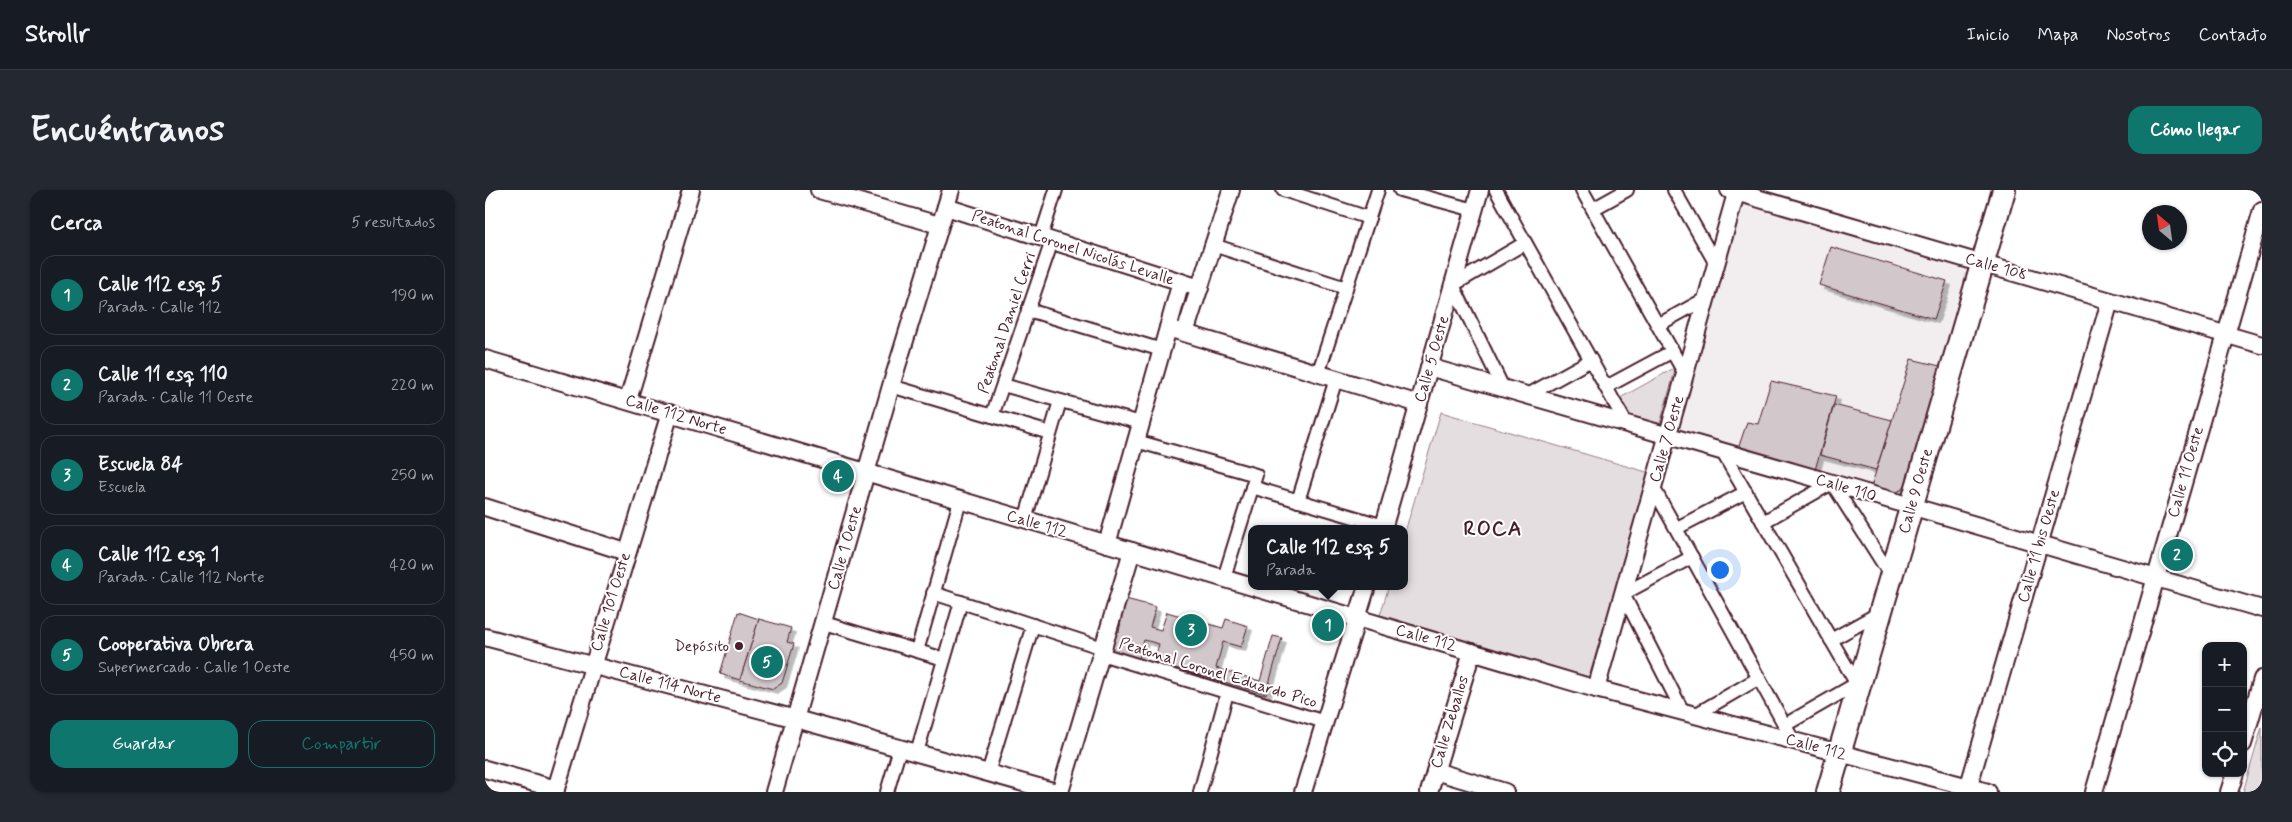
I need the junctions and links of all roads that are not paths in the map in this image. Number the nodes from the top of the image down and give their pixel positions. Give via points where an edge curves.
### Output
1 (691, 190) edge
2 (819, 190) edge
3 (951, 190) edge
4 (1056, 190) edge
5 (1231, 190) edge
6 (1283, 190) edge
7 (1378, 190) edge
8 (1400, 190) edge
9 (1583, 190) edge
10 (1627, 190) edge
11 (1674, 190) edge
12 (2004, 190) edge
13 (1735, 191) edge
14 (1317, 195) edge
15 (1487, 195) edge
16 (946, 208) junction
17 (1593, 209) junction
18 (2262, 210) edge
19 (1369, 218) junction
20 (939, 225) junction
21 (1046, 239) junction
22 (1525, 243) junction
23 (1213, 245) junction
24 (1717, 264) junction
25 (1982, 264) junction
26 (1181, 282) junction
27 (1453, 285) junction
28 (1200, 288) junction
29 (1346, 288) junction
30 (1707, 298) junction
31 (2110, 301) junction
32 (1028, 310) junction
33 (1658, 325) junction
34 (1168, 328) junction
35 (1185, 333) junction
36 (2226, 335) junction
37 (2262, 346) edge
38 (1161, 350) junction
39 (1673, 351) junction
40 (485, 359) edge
41 (1591, 360) junction
42 (1429, 367) junction
43 (1318, 374) junction
44 (1685, 374) junction
45 (1336, 379) junction
46 (1003, 385) junction
47 (891, 386) junction
48 (1606, 387) junction
49 (1504, 390) junction
50 (1527, 396) junction
51 (628, 400) junction
52 (1060, 401) junction
53 (1419, 404) junction
54 (670, 412) junction
55 (992, 416) junction
56 (1141, 423) junction
57 (1627, 425) junction
58 (1050, 433) junction
59 (1667, 437) junction
60 (1136, 441) junction
61 (1723, 453) junction
62 (867, 472) junction
63 (1254, 481) junction
64 (1832, 483) junction
65 (1653, 487) junction
66 (1746, 492) junction
67 (960, 500) junction
68 (1298, 500) junction
69 (485, 507) edge
70 (1911, 507) junction
71 (1025, 520) junction
72 (1763, 522) junction
73 (1377, 525) edge
74 (1384, 525) edge
75 (1677, 528) junction
76 (1107, 544) junction
77 (2039, 545) junction
78 (1132, 551) junction
79 (626, 552) junction
80 (1692, 557) junction
81 (1891, 576) junction
82 (1224, 578) junction
83 (2156, 578) junction
84 (1248, 585) edge
85 (1264, 590) edge
86 (1366, 590) edge
87 (933, 592) junction
88 (1623, 594) junction
89 (961, 602) junction
90 (2262, 610) edge
91 (1881, 612) junction
92 (1358, 618) junction
93 (824, 623) junction
94 (1033, 625) junction
95 (485, 637) edge
96 (1831, 640) junction
97 (917, 651) junction
98 (1102, 651) junction
99 (1471, 652) junction
100 (944, 659) junction
101 (592, 665) junction
102 (1759, 678) junction
103 (2262, 679) edge
104 (1857, 686) junction
105 (1596, 689) junction
106 (1227, 692) junction
107 (1689, 714) junction
108 (796, 719) junction
109 (1325, 722) junction
110 (1785, 725) junction
111 (2247, 732) edge
112 (1794, 742) junction
113 (900, 748) junction
114 (917, 752) junction
115 (1840, 754) junction
116 (485, 769) edge
117 (1435, 771) junction
118 (988, 773) junction
119 (2234, 777) edge
120 (1023, 788) edge
121 (1968, 789) edge
122 (555, 791) edge
123 (774, 792) edge
124 (887, 792) edge
125 (1056, 792) edge
126 (1060, 792) edge
127 (1200, 792) edge
128 (1303, 792) edge
129 (1429, 792) edge
130 (1505, 792) edge
131 (1828, 792) edge
132 (1988, 792) edge
133 (2094, 792) edge
134 (2229, 792) edge

1 - 51 street
2 - 20 street
3 - 16 street, Calle 1 Oeste
4 - 21 street, Peatonal Daniel Cerri
5 - 23 street
6 - 14 street
7 - 19 street
8 - 15 street
9 - 17 street
10 - 17 street
11 - 24 street
12 - 25 main road, Calle 9 Oeste
13 - 24 street, Calle 7 Oeste
13 - 25 street, Calle 108
14 - 19 street
15 - 22 street
15 - 27 street, Calle 5 Oeste
16 - 20 street, Calle 1 Oeste
16 - 21 street, Peatonal Coronel Nicolás Levalle
17 - 33 street
18 - 36 street, Calle 11 Oeste
19 - 29 street
20 - 47 street, Calle 1 Oeste
21 - 26 street, Peatonal Coronel Nicolás Levalle
21 - 32 street, Peatonal Daniel Cerri
22 - 27 street
22 - 41 street
23 - 28 street
23 - 29 street
24 - 30 street, Calle 7 Oeste
25 - 31 street, Calle 108
25 - 70 main road, Calle 9 Oeste
26 - 28 street, Peatonal Coronel Nicolás Levalle
26 - 34 street
27 - 42 street, Calle 5 Oeste
27 - 49 street
28 - 35 street
29 - 43 street
30 - 33 street
30 - 44 street, Calle 7 Oeste
31 - 36 street, Calle 108
31 - 77 street, Calle 11 bis Oeste
32 - 38 street
32 - 46 street, Peatonal Daniel Cerri
33 - 39 street
34 - 35 street
34 - 38 street
35 - 43 street
36 - 37 street, Calle 108
36 - 83 street, Calle 11 Oeste
38 - 56 street
39 - 44 street
39 - 48 street
40 - 51 street, Calle 112 Norte
41 - 48 street
41 - 50 street
42 - 49 street, Calle 110
42 - 53 street, Calle 5 Oeste
43 - 45 street
44 - 59 street, Calle 7 Oeste
45 - 53 street
45 - 68 street
46 - 52 street
46 - 55 street, Peatonal Daniel Cerri
47 - 55 street
47 - 62 street, Calle 1 Oeste
48 - 57 street
49 - 50 street, Calle 110
50 - 57 street, Calle 110
51 - 54 street, Calle 112 Norte
52 - 56 street
52 - 58 street
53 - 74 street, Calle 5 Oeste
54 - 62 street, Calle 112 Norte
54 - 79 street, Calle 101 Oeste
55 - 58 street
56 - 60 street
57 - 59 street, Calle 110
58 - 71 street
59 - 61 street, Calle 110
59 - 65 street, Calle 7 Oeste
60 - 63 street
60 - 76 street
61 - 64 street, Calle 110
61 - 66 street
62 - 67 street, Calle 112
62 - 93 street, Calle 1 Oeste
63 - 68 street
63 - 82 street
64 - 70 street, Calle 110
64 - 72 street
64 - 81 street
65 - 75 street
65 - 88 street, Calle 7 Oeste
66 - 72 street
66 - 75 street
67 - 71 street, Calle 112
67 - 87 street
68 - 73 street
69 - 79 street
70 - 77 street, Calle 110
70 - 81 main road, Calle 9 Oeste
71 - 76 street, Calle 112
72 - 96 street
75 - 80 street
76 - 78 street, Calle 112
77 - 83 street, Calle 110
77 - 121 street, Calle 11 bis Oeste
78 - 82 street, Calle 112
78 - 98 street
79 - 101 street, Calle 101 Oeste
80 - 88 street
80 - 102 street
81 - 91 main road, Calle 9 Oeste
82 - 84 street, Calle 112
83 - 90 street, Calle 110
83 - 133 street, Calle 11 Oeste
85 - 92 street, Calle 112
86 - 92 street
87 - 89 street, Peatonal Coronel Eduardo Pico
87 - 97 street
88 - 105 street, Calle 7 Oeste
88 - 107 street
89 - 94 street, Peatonal Coronel Eduardo Pico
89 - 100 street
91 - 96 street
91 - 104 main road, Calle 9 Oeste
92 - 99 street, Calle 112
92 - 109 street
93 - 97 street
93 - 108 street, Calle 1 Oeste
94 - 98 street, Peatonal Coronel Eduardo Pico
94 - 118 street
95 - 101 street, Calle 114 Norte
96 - 104 street
97 - 100 street
98 - 106 street, Peatonal Coronel Eduardo Pico
98 - 126 street
99 - 105 street, Calle 112
99 - 117 street, Calle Zeballos
100 - 114 street
101 - 108 street, Calle 114 Norte
101 - 122 street, Calle 101 Oeste
102 - 107 street
102 - 110 street
103 - 111 street
104 - 110 street
104 - 115 main road, Calle 9 Oeste
105 - 107 street, Calle 112
106 - 109 street, Peatonal Coronel Eduardo Pico
106 - 127 street
107 - 112 street, Calle 112
108 - 113 street, Calle 114 Norte
108 - 123 street, Calle 1 Oeste
109 - 128 street
110 - 112 street
112 - 115 street, Calle 112
113 - 114 street, Calle 114 Norte
113 - 124 street
114 - 118 street, Calle 114 Norte
115 - 121 street, Calle 112
115 - 131 main road, Calle 9 Oeste
116 - 122 street
117 - 129 street, Calle Zeballos
117 - 130 street
118 - 120 street, Calle 114 Norte
119 - 134 street
120 - 125 street, Calle 114 Norte
121 - 132 street, Calle 112

